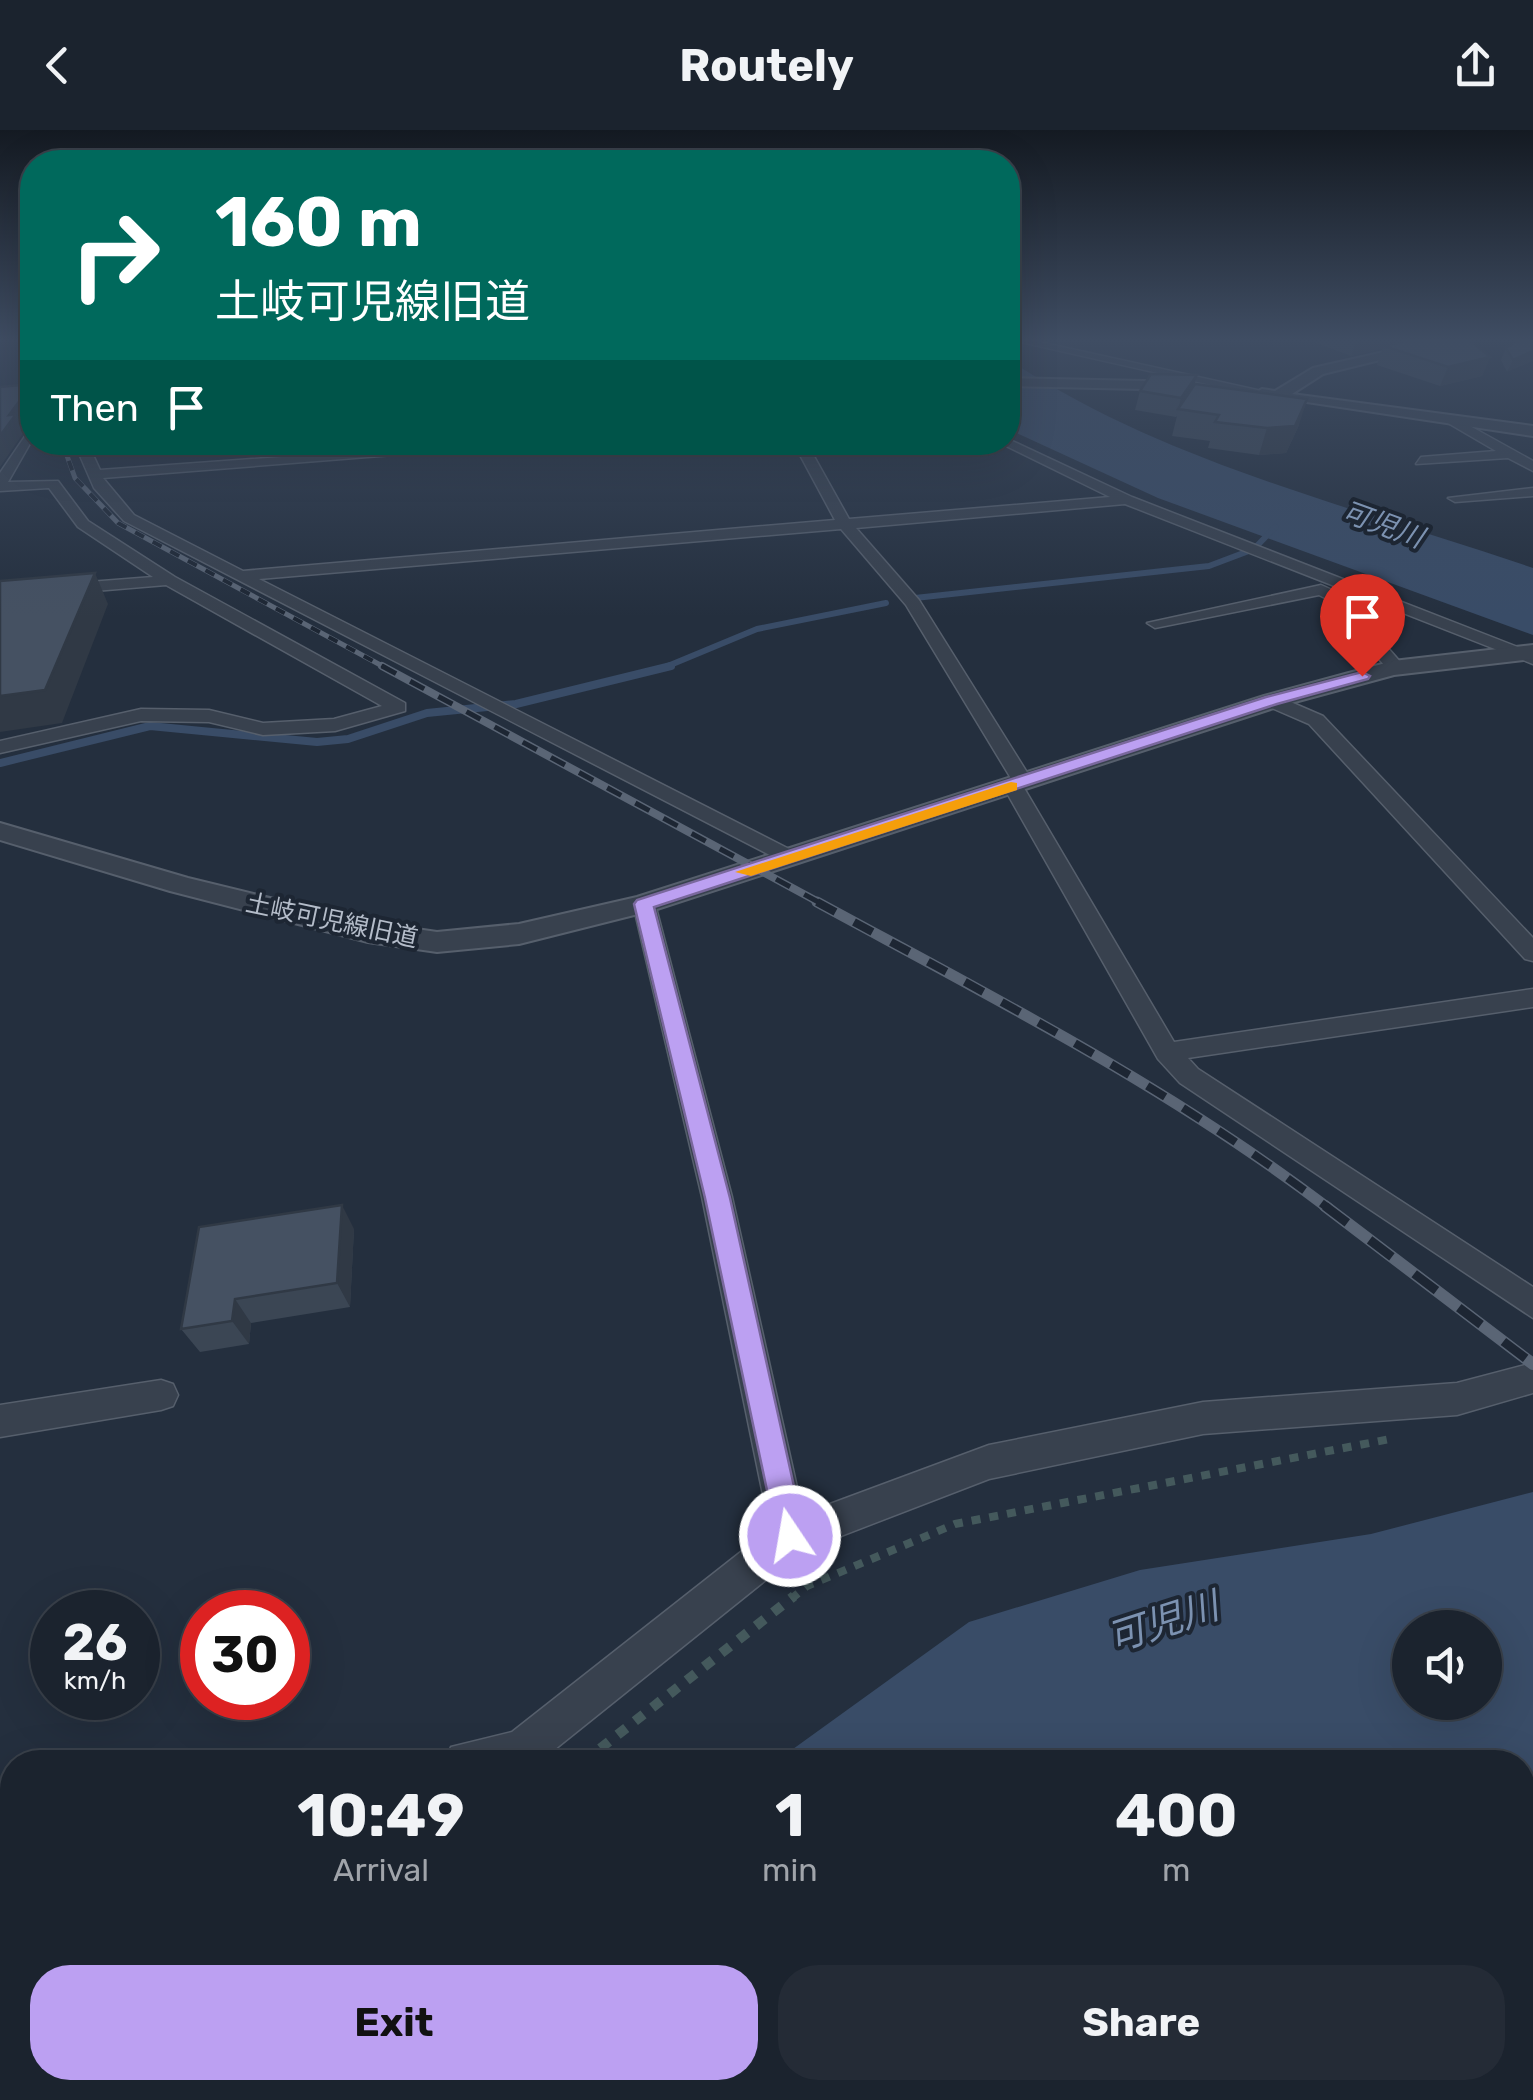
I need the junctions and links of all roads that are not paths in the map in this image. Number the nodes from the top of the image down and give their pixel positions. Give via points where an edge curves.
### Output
1 (1474, 433) edge
2 (1020, 450) edge
3 (20, 451) edge
4 (1510, 454) junction
5 (85, 455) edge
6 (377, 455) edge
7 (806, 455) edge
8 (1421, 460) dead end
9 (1533, 468) edge
10 (94, 476) junction
11 (0, 486) edge
12 (1533, 492) edge
13 (1455, 498) dead end
14 (1127, 500) junction
15 (844, 523) junction
16 (237, 576) junction
17 (169, 580) junction
18 (0, 594) edge
19 (1155, 623) dead end
20 (1528, 655) edge
21 (1396, 668) junction
22 (1272, 701) junction
23 (0, 748) edge
24 (1018, 784) junction
25 (0, 831) edge
26 (790, 858) junction
27 (644, 904) junction
28 (1533, 953) edge
29 (1533, 998) edge
30 (1167, 1052) junction
31 (1533, 1304) edge
32 (1533, 1378) edge
33 (161, 1395) dead end
34 (0, 1421) edge
35 (790, 1536) junction
36 (523, 1750) edge

1 - 4 street
2 - 14 street
3 - 11 street
4 - 8 street
4 - 9 street
5 - 10 street
6 - 10 street
7 - 15 street
10 - 16 street via 129,518
11 - 17 street via 53,484 83,524
12 - 13 street
14 - 15 street
14 - 20 street
15 - 16 street
15 - 24 street via 913,603
16 - 26 street
17 - 18 street
17 - 23 street via 398,707 335,725 263,728 209,716 141,715
19 - 21 street via 1321,590
20 - 21 street, 土岐可児線旧道
21 - 22 street, 土岐可児線旧道
22 - 24 street, 土岐可児線旧道
22 - 28 street via 1316,720
24 - 26 street, 土岐可児線旧道
24 - 30 street
25 - 27 street, 土岐可児線旧道 via 180,886 437,942 519,934
26 - 27 street, 土岐可児線旧道
27 - 35 street via 718,1198
29 - 30 street
30 - 31 street via 1189,1076
32 - 35 street via 1456,1399 1202,1418 989,1462
33 - 34 street
35 - 36 street

